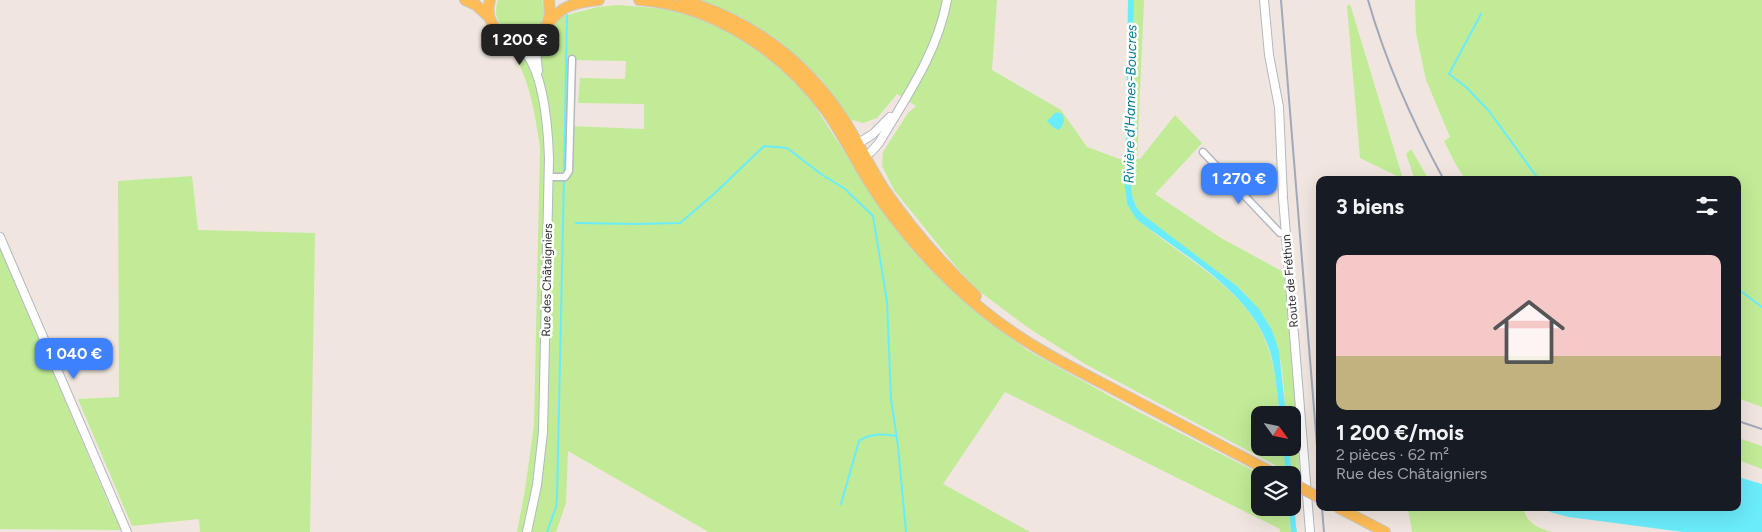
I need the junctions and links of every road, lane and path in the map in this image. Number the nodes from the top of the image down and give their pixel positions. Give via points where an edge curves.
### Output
1 (465, 0) edge
2 (490, 0) edge
3 (549, 0) edge
4 (599, 0) edge
5 (639, 0) edge
6 (682, 0) edge
7 (947, 0) edge
8 (1264, 0) edge
9 (490, 17) junction
10 (547, 24) junction
11 (540, 33) junction
12 (510, 39) junction
13 (572, 59) dead end
14 (540, 85) junction
15 (906, 96) junction
16 (853, 146) junction
17 (1203, 152) dead end
18 (861, 159) junction
19 (549, 177) junction
20 (1286, 233) junction
21 (0, 237) edge
22 (1261, 466) edge
23 (1301, 488) edge
24 (1316, 496) edge
25 (1345, 511) edge
26 (127, 532) edge
27 (527, 532) edge
28 (1310, 532) edge
29 (1385, 532) edge

1 - 9 main road
2 - 9 main road
3 - 10 main road
4 - 10 main road via 568,7
5 - 16 main road via 668,4 700,14 758,44 807,88
6 - 16 main road via 736,21 792,59 843,118
7 - 15 street via 932,50
8 - 20 street, Route de Fréthun via 1269,55 1279,107
9 - 12 main road via 497,30
10 - 11 main road
11 - 12 main road via 528,40
11 - 14 street via 536,50
12 - 14 street, Rue des Châtaigniers via 526,53
13 - 19 street via 570,168 562,177
14 - 19 street, Rue des Châtaigniers via 548,128
15 - 16 street via 873,134
15 - 18 street via 879,143
16 - 18 main road
17 - 20 street via 1280,233
18 - 22 main road via 872,187 895,220 952,284 984,311 1053,358
19 - 27 street, Rue des Châtaigniers via 543,432
20 - 28 street, Route de Fréthun
21 - 26 street
23 - 24 main road, bridge
25 - 29 main road

